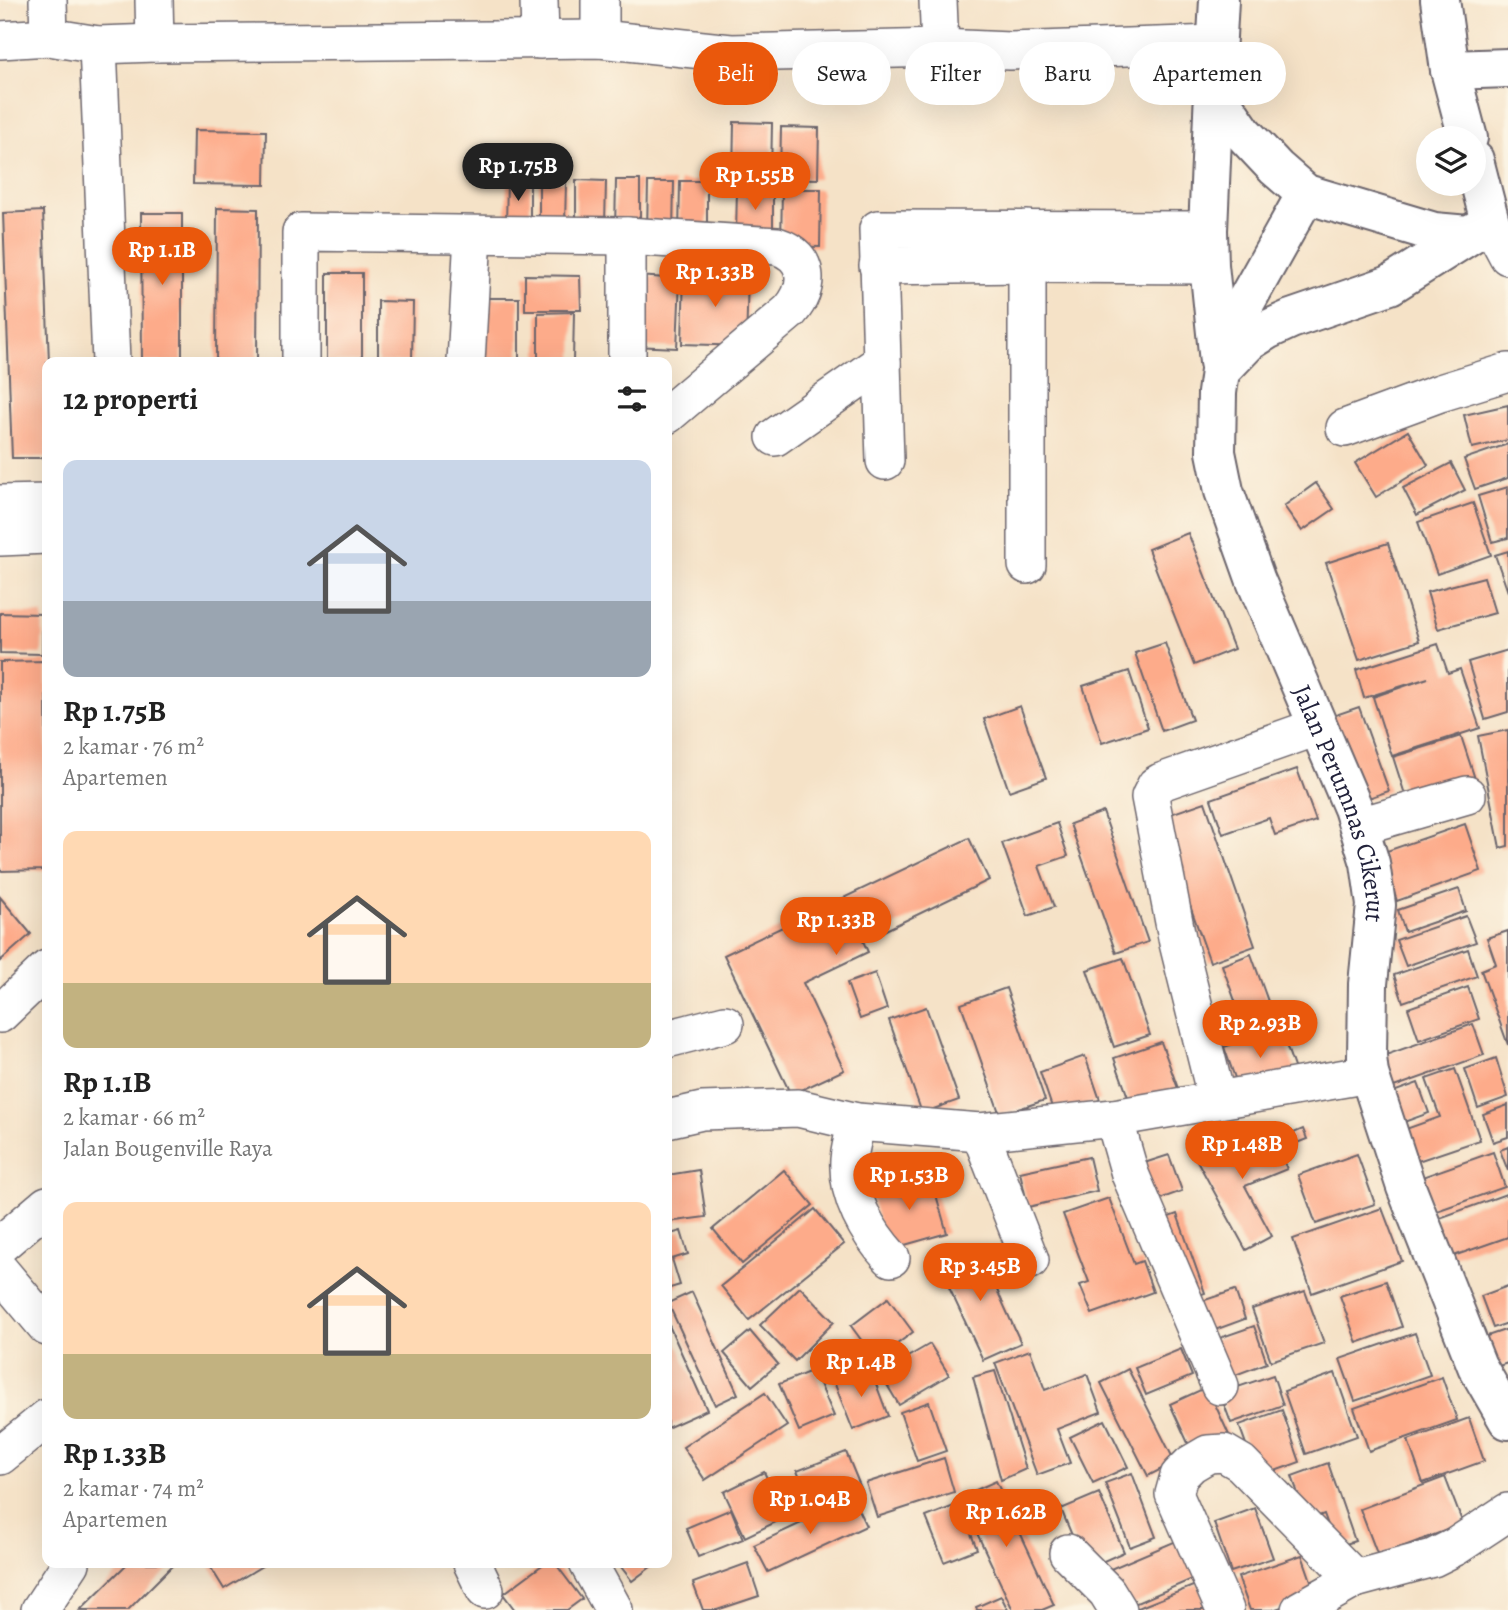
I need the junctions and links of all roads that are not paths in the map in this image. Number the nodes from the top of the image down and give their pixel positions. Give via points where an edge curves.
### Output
1 (48, 0) edge
2 (154, 0) edge
3 (539, 0) edge
4 (600, 0) edge
5 (938, 0) edge
6 (1219, 0) edge
7 (1440, 0) edge
8 (49, 37) junction
9 (600, 39) junction
10 (0, 40) edge
11 (540, 40) junction
12 (940, 42) edge
13 (1216, 42) edge
14 (155, 43) junction
15 (98, 45) junction
16 (1129, 47) edge
17 (905, 49) edge
18 (1005, 51) edge
19 (1508, 68) edge
20 (1450, 71) junction
21 (1213, 105) edge
22 (1224, 105) edge
23 (1465, 126) edge
24 (1306, 194) junction
25 (1477, 196) edge
26 (1479, 229) junction
27 (473, 235) junction
28 (627, 236) junction
29 (1027, 247) junction
30 (1208, 248) junction
31 (1508, 256) edge
32 (111, 357) edge
33 (301, 357) edge
34 (466, 357) edge
35 (627, 357) edge
36 (882, 362) junction
37 (1220, 371) junction
38 (1508, 372) edge
39 (672, 411) edge
40 (1345, 428) dead end
41 (775, 438) dead end
42 (885, 461) dead end
43 (42, 503) edge
44 (0, 505) edge
45 (42, 535) edge
46 (0, 537) edge
47 (1027, 565) dead end
48 (1317, 727) junction
49 (1467, 795) dead end
50 (1360, 826) junction
51 (42, 974) edge
52 (0, 1014) edge
53 (725, 1024) dead end
54 (672, 1038) edge
55 (1369, 1074) junction
56 (1217, 1100) junction
57 (672, 1118) edge
58 (1114, 1118) junction
59 (857, 1122) junction
60 (980, 1132) junction
61 (42, 1209) edge
62 (0, 1245) edge
63 (891, 1258) dead end
64 (1030, 1261) dead end
65 (0, 1271) edge
66 (42, 1320) edge
67 (1220, 1386) dead end
68 (1508, 1420) edge
69 (42, 1422) edge
70 (0, 1456) edge
71 (1508, 1512) edge
72 (1068, 1553) dead end
73 (68, 1568) edge
74 (590, 1568) edge
75 (1355, 1579) junction
76 (40, 1610) edge
77 (614, 1610) edge
78 (1118, 1610) edge
79 (1226, 1610) edge
80 (1300, 1610) edge

1 - 8 street
2 - 14 street
3 - 11 street
4 - 9 street
5 - 12 street
6 - 13 street
7 - 20 street
8 - 10 street
8 - 15 street
9 - 11 street
9 - 17 street via 731,52
11 - 14 street
14 - 15 street
15 - 32 street
16 - 18 street
19 - 20 street
20 - 23 street
21 - 30 street
22 - 24 street via 1243,133
24 - 26 street via 1434,232
24 - 37 street, Jalan Perumnas Cikerut via 1245,303
25 - 26 street
26 - 31 street
26 - 37 street via 1390,285 1267,330
27 - 28 street
27 - 33 street via 301,221
27 - 34 street
28 - 35 street
28 - 39 street via 777,246 794,256 804,273 799,301 790,311
29 - 30 street
29 - 36 street via 878,266
29 - 47 street
30 - 37 street
36 - 41 street
36 - 42 street
37 - 48 street, Jalan Perumnas Cikerut via 1216,452 1224,491
38 - 40 street
43 - 44 street
45 - 46 street
48 - 50 street, Jalan Perumnas Cikerut
48 - 56 street via 1161,782 1150,797 1178,943
49 - 50 street
50 - 55 street, Jalan Perumnas Cikerut via 1376,905 1368,984
51 - 52 street
53 - 54 street
55 - 56 street
55 - 68 street, Jalan Perumnas Cikerut via 1406,1187 1477,1366
56 - 58 street
57 - 59 street via 702,1111 798,1108
58 - 60 street
58 - 67 street via 1130,1174
59 - 60 street
59 - 63 street via 849,1158 853,1191 872,1235
60 - 64 street
61 - 62 street
65 - 66 street
69 - 70 street
71 - 75 street via 1433,1558
72 - 78 street via 1107,1592
73 - 76 street
74 - 77 street
75 - 79 street via 1241,1463 1224,1453 1208,1454 1179,1476 1174,1494
75 - 80 street

